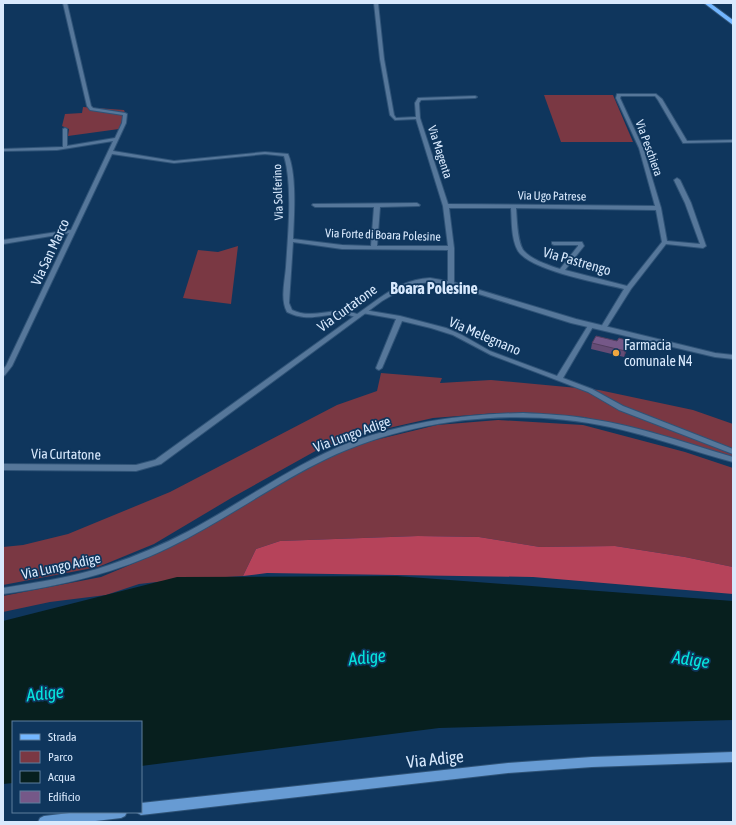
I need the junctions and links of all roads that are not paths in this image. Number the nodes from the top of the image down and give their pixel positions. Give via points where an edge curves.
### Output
1 (65, 3) edge
2 (376, 3) edge
3 (707, 3) edge
4 (733, 23) edge
5 (475, 97) dead end
6 (418, 118) junction
7 (65, 129) dead end
8 (117, 139) junction
9 (733, 141) edge
10 (65, 148) junction
11 (3, 150) edge
12 (111, 152) junction
13 (677, 180) dead end
14 (315, 205) dead end
15 (377, 205) junction
16 (417, 205) dead end
17 (446, 206) junction
18 (513, 206) junction
19 (658, 208) junction
20 (74, 231) junction
21 (290, 240) junction
22 (3, 242) edge
23 (554, 242) dead end
24 (665, 242) junction
25 (374, 248) junction
26 (451, 248) junction
27 (562, 270) junction
28 (451, 284) junction
29 (628, 288) junction
30 (361, 314) junction
31 (400, 318) junction
32 (591, 325) junction
33 (604, 327) junction
34 (733, 357) edge
35 (379, 368) dead end
36 (3, 374) edge
37 (559, 378) junction
38 (733, 452) edge
39 (733, 460) edge
40 (3, 467) edge
41 (3, 591) edge
42 (733, 757) edge
43 (142, 809) edge
44 (112, 813) edge
45 (44, 822) edge

1 - 8 street, Via San Marco via 89,106 92,109 125,114
2 - 6 street, Via Magenta via 392,115 395,119
3 - 4 main road
5 - 6 street via 420,99 416,103
6 - 17 street, Via Magenta
7 - 10 street
8 - 10 street
8 - 12 street, Via San Marco
9 - 19 street, Via Peschiera via 685,142 656,96 619,95 618,98 641,148
10 - 11 street
12 - 20 street, Via San Marco
12 - 21 street, Via Solferino via 174,162 265,153 286,155 289,160
13 - 24 street via 703,246
14 - 15 street
15 - 16 street
15 - 25 street
17 - 18 street, Via Ugo Patrese
17 - 26 street, Via Magenta
18 - 19 street, Via Ugo Patrese
18 - 27 street, Via Pastrengo via 520,251 536,263
19 - 24 street, Via Peschiera
20 - 22 street
20 - 36 street, Via San Marco
21 - 25 street, Via Forte di Boara Polesine via 342,247
21 - 30 street, Via Solferino via 286,303 289,311 303,316
23 - 27 street via 580,243 581,246
24 - 29 street
25 - 26 street, Via Forte di Boara Polesine
26 - 28 street, Via Magenta
27 - 29 street, Via Pastrengo
28 - 30 street, Via Curtatone via 425,280 409,282
28 - 32 street, Via Curtatone
29 - 33 street
30 - 31 street, Via Melegnano
30 - 40 street, Via Curtatone via 158,462 136,468
31 - 35 street
31 - 37 street, Via Melegnano via 455,334 493,354
32 - 33 street, Via Curtatone
32 - 37 street
33 - 34 street, Via Curtatone
37 - 38 street, Via Melegnano via 607,399 621,408
39 - 41 street, Via Lungo Adige via 591,421 521,415 434,422 380,435 323,457 197,530 119,566 85,576
42 - 43 main road, Via Adige via 508,768
44 - 45 main road

